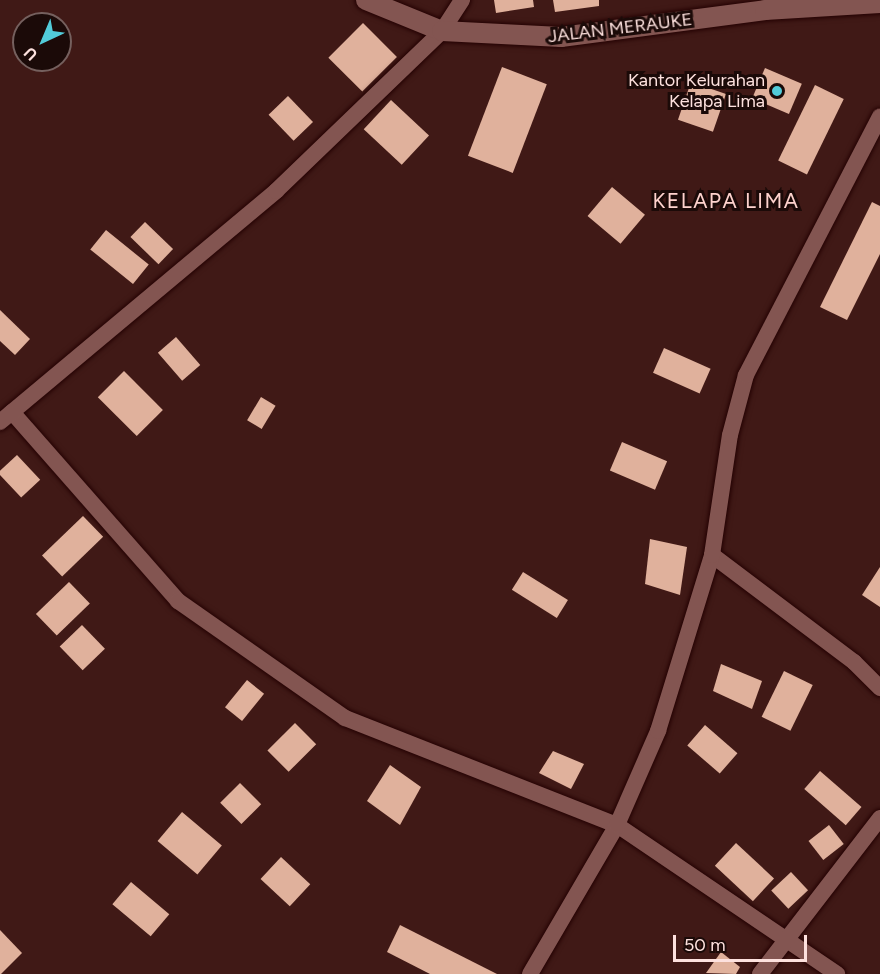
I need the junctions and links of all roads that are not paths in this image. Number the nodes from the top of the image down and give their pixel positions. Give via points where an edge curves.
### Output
1 (366, 0) edge
2 (462, 0) edge
3 (880, 3) edge
4 (442, 31) junction
5 (880, 117) edge
6 (6, 417) edge
7 (712, 555) junction
8 (880, 688) edge
9 (880, 818) edge
10 (617, 825) junction
11 (787, 940) junction
12 (530, 974) edge
13 (760, 974) edge
14 (837, 974) edge

1 - 4 street, JALAN MERAUKE
2 - 4 street
3 - 4 street, JALAN MERAUKE via 765,10 561,37
4 - 6 street via 276,191
5 - 7 street via 746,375 730,435
6 - 10 street via 178,601 345,718
7 - 8 street via 854,662
7 - 10 street via 658,731
9 - 11 street
10 - 11 street
10 - 12 street
11 - 13 street
11 - 14 street

